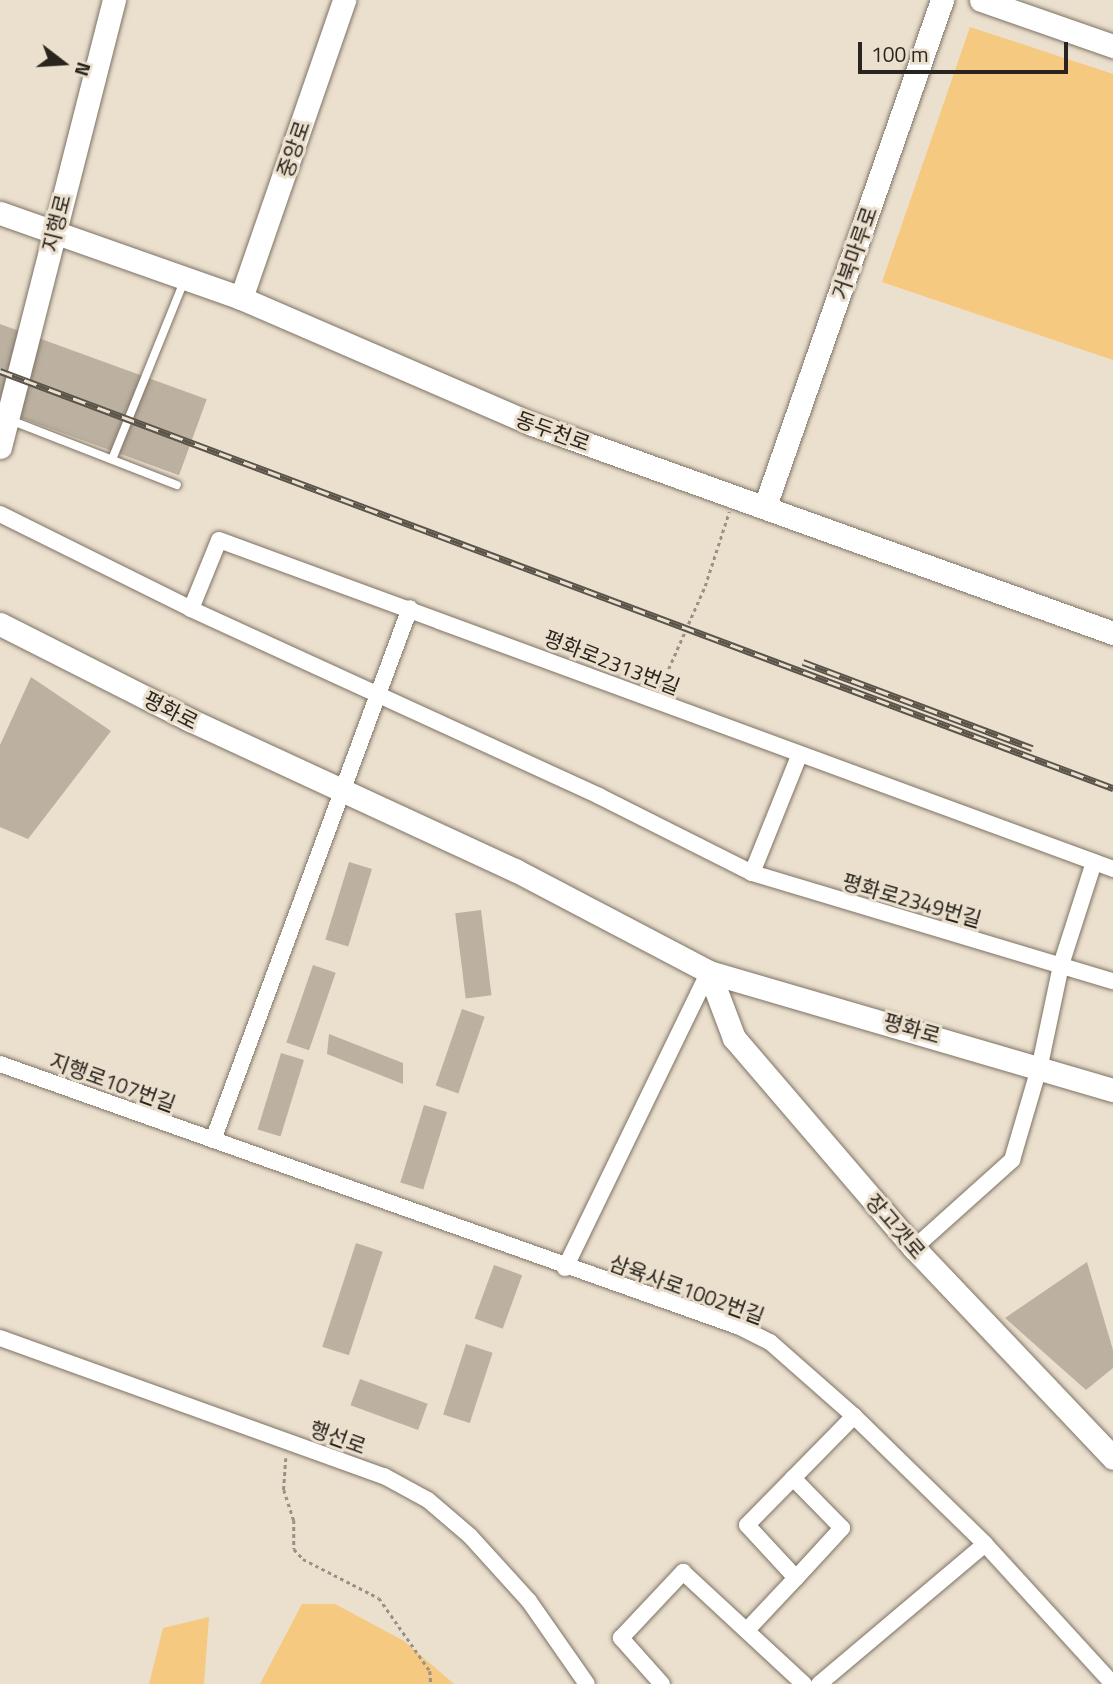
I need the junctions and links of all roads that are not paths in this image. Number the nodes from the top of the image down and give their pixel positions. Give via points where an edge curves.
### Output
1 (114, 0) edge
2 (344, 0) edge
3 (942, 0) edge
4 (981, 0) edge
5 (1113, 46) edge
6 (0, 213) edge
7 (53, 232) junction
8 (185, 278) junction
9 (241, 299) junction
10 (7, 418) junction
11 (0, 447) edge
12 (113, 457) junction
13 (177, 485) dead end
14 (765, 506) junction
15 (0, 514) edge
16 (410, 608) junction
17 (191, 609) junction
18 (0, 624) edge
19 (1113, 633) edge
20 (380, 693) junction
21 (799, 756) junction
22 (344, 792) junction
23 (1094, 862) junction
24 (1113, 869) edge
25 (752, 873) junction
26 (1061, 965) junction
27 (709, 972) junction
28 (1113, 981) edge
29 (0, 1064) edge
30 (1040, 1065) junction
31 (1113, 1090) edge
32 (213, 1140) junction
33 (914, 1248) junction
34 (565, 1268) junction
35 (0, 1338) edge
36 (854, 1416) junction
37 (1113, 1458) edge
38 (793, 1478) junction
39 (985, 1544) junction
40 (796, 1578) junction
41 (747, 1630) junction
42 (587, 1684) edge
43 (662, 1684) edge
44 (804, 1684) edge
45 (819, 1684) edge
46 (1113, 1684) edge

1 - 7 street, 지행로
2 - 9 street, 중앙로
3 - 14 street, 거북마루로
4 - 5 street
6 - 7 street, 동두천로
7 - 8 street, 동두천로
7 - 10 street, 지행로
8 - 9 street, 동두천로
8 - 12 lane
9 - 14 street, 동두천로 via 532,424
10 - 11 street, 지행로
10 - 12 lane
12 - 13 lane
14 - 19 street, 동두천로
15 - 17 street
16 - 17 street, 평화로2313번길 via 219,540
16 - 20 street
16 - 21 street, 평화로2313번길
17 - 20 street
18 - 22 street, 평화로
20 - 22 street
20 - 25 street
21 - 23 street
21 - 25 street
22 - 27 street, 평화로 via 515,870
22 - 32 street
23 - 24 street
23 - 26 street
25 - 26 street, 평화로2349번길
26 - 28 street, 평화로2349번길
26 - 30 street
27 - 30 street, 평화로
27 - 33 street, 장고갯로 via 734,1038
27 - 34 street
29 - 32 street, 지행로107번길
30 - 31 street, 평화로
30 - 33 street via 1012,1160
32 - 34 street, 삼육사로1002번길
33 - 37 street, 장고갯로
34 - 36 street, 삼육사로1002번길 via 740,1327 770,1342
35 - 42 street, 행선로 via 384,1476 428,1500 470,1536 529,1601
36 - 38 street
36 - 39 street, 삼육사로1002번길
38 - 40 street via 747,1525
38 - 40 street via 842,1528
39 - 45 street
39 - 46 street, 삼육사로1002번길
40 - 41 street
41 - 43 street via 683,1572 621,1638
41 - 44 street

